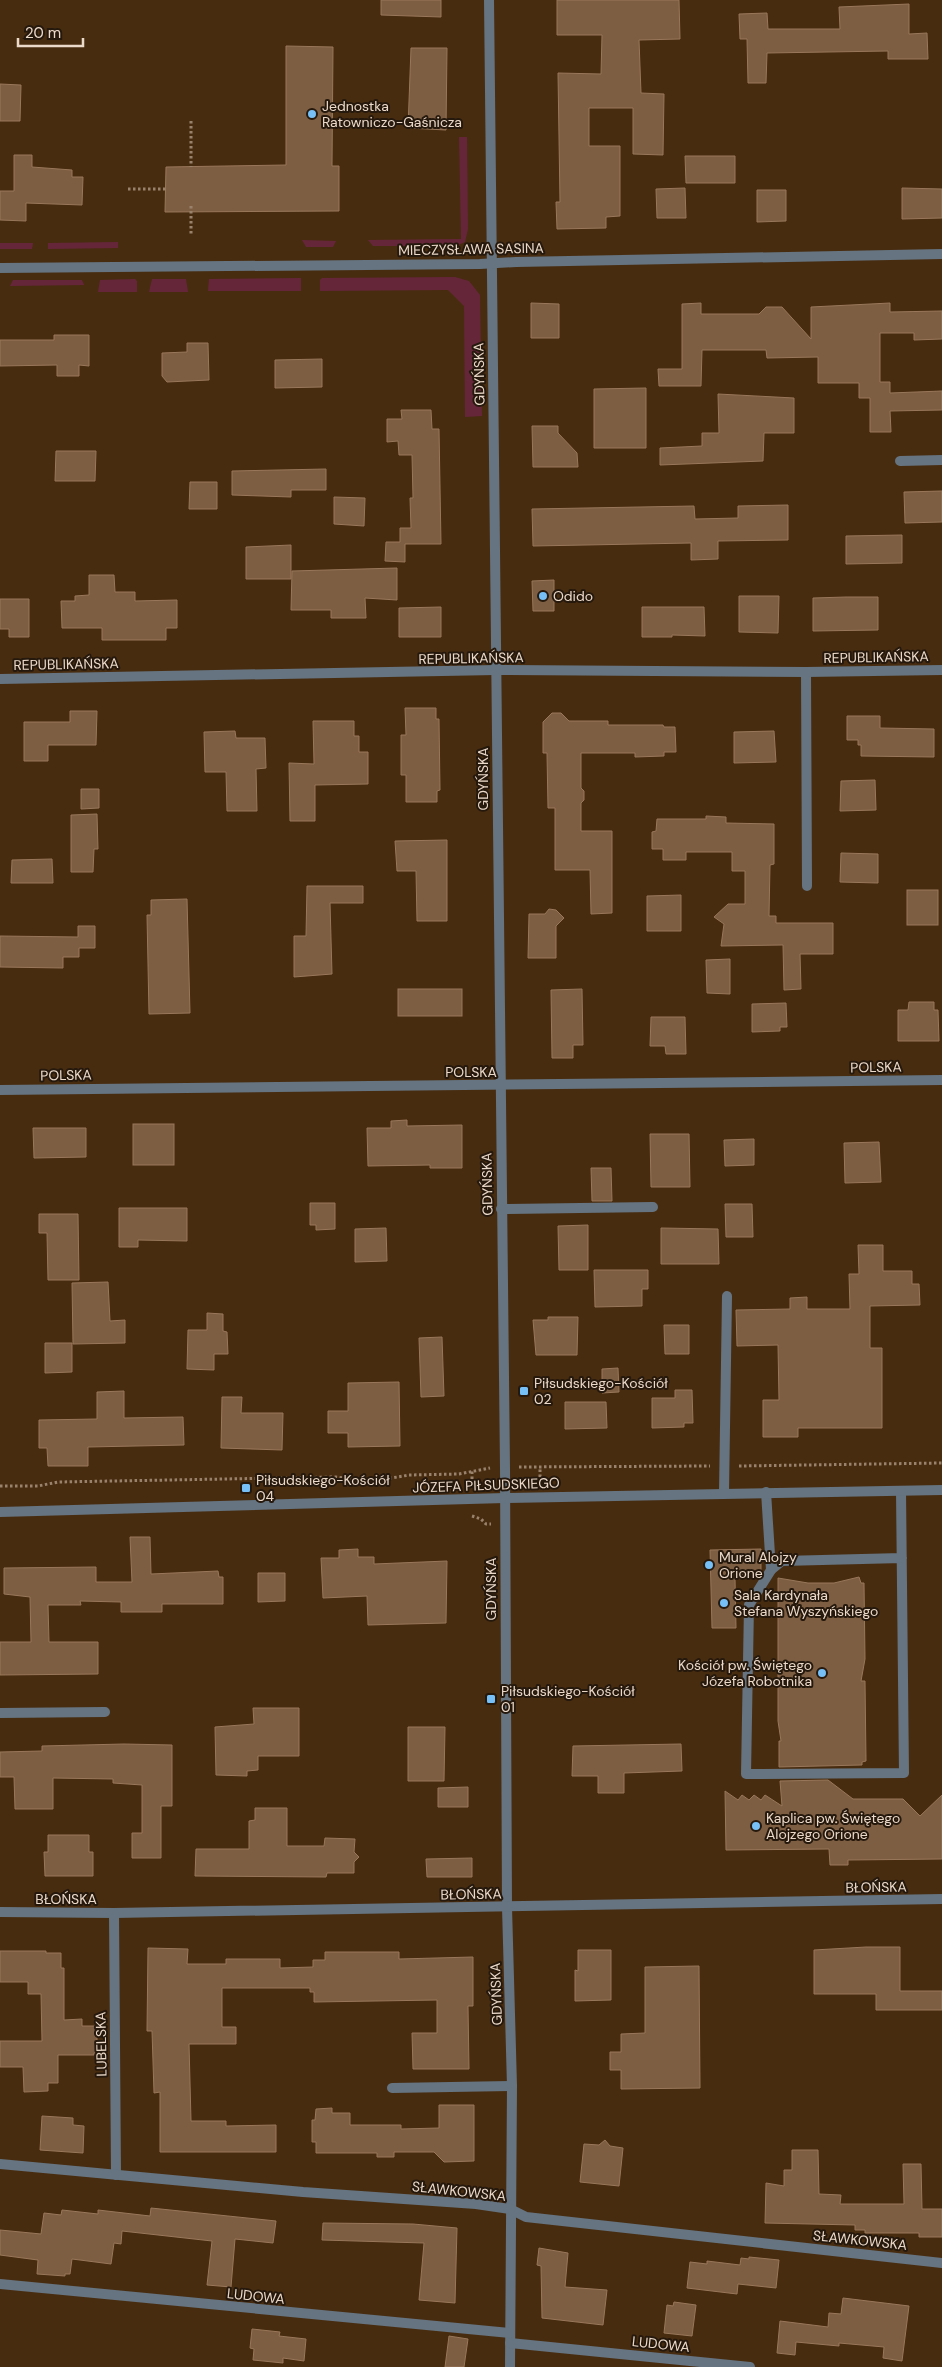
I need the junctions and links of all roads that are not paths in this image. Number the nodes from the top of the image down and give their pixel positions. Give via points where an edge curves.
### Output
1 (489, 0) edge
2 (942, 254) edge
3 (491, 264) junction
4 (0, 268) edge
5 (942, 460) edge
6 (900, 461) dead end
7 (496, 670) junction
8 (942, 670) edge
9 (806, 672) junction
10 (0, 679) edge
11 (807, 886) dead end
12 (942, 1080) edge
13 (499, 1085) junction
14 (0, 1090) edge
15 (653, 1207) dead end
16 (501, 1209) junction
17 (727, 1296) dead end
18 (942, 1490) edge
19 (901, 1491) junction
20 (766, 1492) junction
21 (724, 1493) junction
22 (505, 1498) junction
23 (0, 1512) edge
24 (902, 1558) junction
25 (771, 1570) junction
26 (105, 1712) dead end
27 (0, 1713) edge
28 (942, 1899) edge
29 (507, 1907) junction
30 (0, 1912) edge
31 (114, 1913) junction
32 (512, 2086) junction
33 (392, 2088) dead end
34 (0, 2164) edge
35 (116, 2174) junction
36 (510, 2209) junction
37 (942, 2263) edge
38 (0, 2284) edge
39 (510, 2338) junction
40 (510, 2367) edge
41 (750, 2367) edge

1 - 3 street, GDYŃSKA
2 - 3 street, MIECZYSŁAWA SASINA
3 - 4 street, MIECZYSŁAWA SASINA
3 - 7 street, GDYŃSKA
5 - 6 street
7 - 9 street, REPUBLIKAŃSKA
7 - 10 street, REPUBLIKAŃSKA
7 - 13 street, GDYŃSKA
8 - 9 street, REPUBLIKAŃSKA
9 - 11 street
12 - 13 street, POLSKA
13 - 14 street, POLSKA
13 - 16 street, GDYŃSKA
15 - 16 street
16 - 22 street, GDYŃSKA
17 - 21 street
18 - 19 street, JÓZEFA PIŁSUDSKIEGO
19 - 20 street, JÓZEFA PIŁSUDSKIEGO
19 - 24 street
20 - 21 street, JÓZEFA PIŁSUDSKIEGO
20 - 25 street
21 - 22 street, JÓZEFA PIŁSUDSKIEGO
22 - 23 street, JÓZEFA PIŁSUDSKIEGO
22 - 29 street, GDYŃSKA
24 - 25 street via 782,1561
24 - 25 street via 904,1773 746,1774 749,1604
26 - 27 street
28 - 29 street, BŁOŃSKA
29 - 31 street, BŁOŃSKA
29 - 32 street, GDYŃSKA
30 - 31 street, BŁOŃSKA
31 - 35 street, LUBELSKA
32 - 33 street
32 - 36 street, GDYŃSKA
34 - 35 street, SŁAWKOWSKA
35 - 36 street, SŁAWKOWSKA
36 - 37 street, SŁAWKOWSKA via 526,2217
36 - 39 street, GDYŃSKA
38 - 39 street, LUDOWA
39 - 40 street, GDYŃSKA
39 - 41 street, LUDOWA

